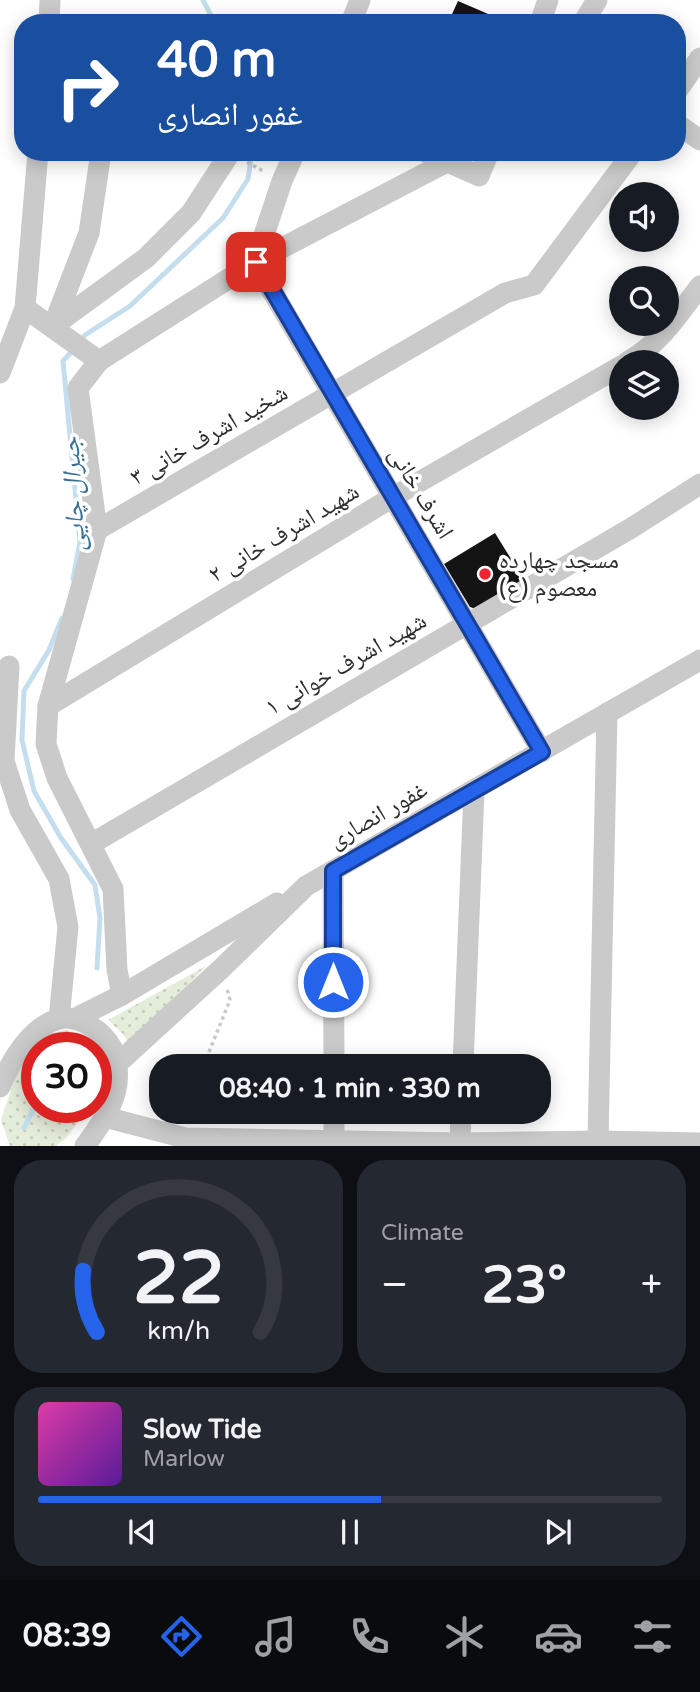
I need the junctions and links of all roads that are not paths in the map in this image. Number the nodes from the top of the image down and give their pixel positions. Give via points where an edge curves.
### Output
1 (700, 58) edge
2 (686, 78) edge
3 (37, 161) edge
4 (100, 161) edge
5 (224, 161) edge
6 (291, 161) edge
7 (442, 161) edge
8 (485, 161) edge
9 (626, 161) edge
10 (446, 163) junction
11 (256, 262) junction
12 (700, 286) edge
13 (25, 308) junction
14 (53, 326) junction
15 (646, 350) edge
16 (93, 356) junction
17 (0, 373) edge
18 (609, 373) edge
19 (332, 394) junction
20 (700, 484) edge
21 (393, 498) junction
22 (97, 530) junction
23 (468, 623) junction
24 (700, 660) edge
25 (9, 666) dead end
26 (48, 706) junction
27 (607, 713) junction
28 (542, 752) junction
29 (474, 791) junction
30 (91, 844) junction
31 (333, 871) junction
32 (306, 886) junction
33 (122, 995) junction
34 (66, 1019) junction
35 (334, 1054) edge
36 (463, 1054) edge
37 (117, 1063) junction
38 (0, 1087) edge
39 (112, 1099) edge
40 (112, 1119) edge
41 (101, 1123) edge
42 (334, 1124) edge
43 (461, 1124) edge
44 (334, 1141) junction
45 (598, 1141) junction
46 (460, 1143) junction
47 (700, 1143) edge
48 (85, 1146) edge

1 - 2 street
3 - 13 street
4 - 14 street via 89,233
5 - 14 street via 191,213 146,258
6 - 11 street
7 - 10 street
8 - 10 street via 479,176
9 - 19 street, شخید اشرف خانی ۳ via 534,285 505,293
10 - 11 street
11 - 16 street
11 - 19 street, اشرف خانی
12 - 15 street
13 - 14 street
13 - 17 street
14 - 16 street
16 - 22 street via 78,388
18 - 21 street, شهید اشرف خانی ۲
19 - 21 street, اشرف خانی
19 - 22 street, شخید اشرف خانی ۳
20 - 23 street, شهید اشرف خوانی ۱
21 - 23 street, اشرف خانی
21 - 26 street, شهید اشرف خانی ۲
22 - 26 street
23 - 28 street, اشرف خانی
23 - 30 street, شهید اشرف خوانی ۱
24 - 27 street, غفور انصاری
25 - 34 street via 4,761 20,810 59,879 68,928
26 - 30 street via 46,744 57,778
27 - 28 street, غفور انصاری
27 - 45 street
28 - 29 street, غفور انصاری
29 - 31 street, غفور انصاری
29 - 36 street
30 - 33 street via 113,889
31 - 32 street, غفور انصاری
31 - 35 street
32 - 33 street
32 - 37 street, غفور انصاری
33 - 34 street
34 - 37 street via 88,1024 112,1048
34 - 38 street via 32,1034
37 - 39 street
40 - 44 street via 185,1138
41 - 48 street
42 - 44 street
43 - 46 street
44 - 46 street
45 - 46 street
45 - 47 street

